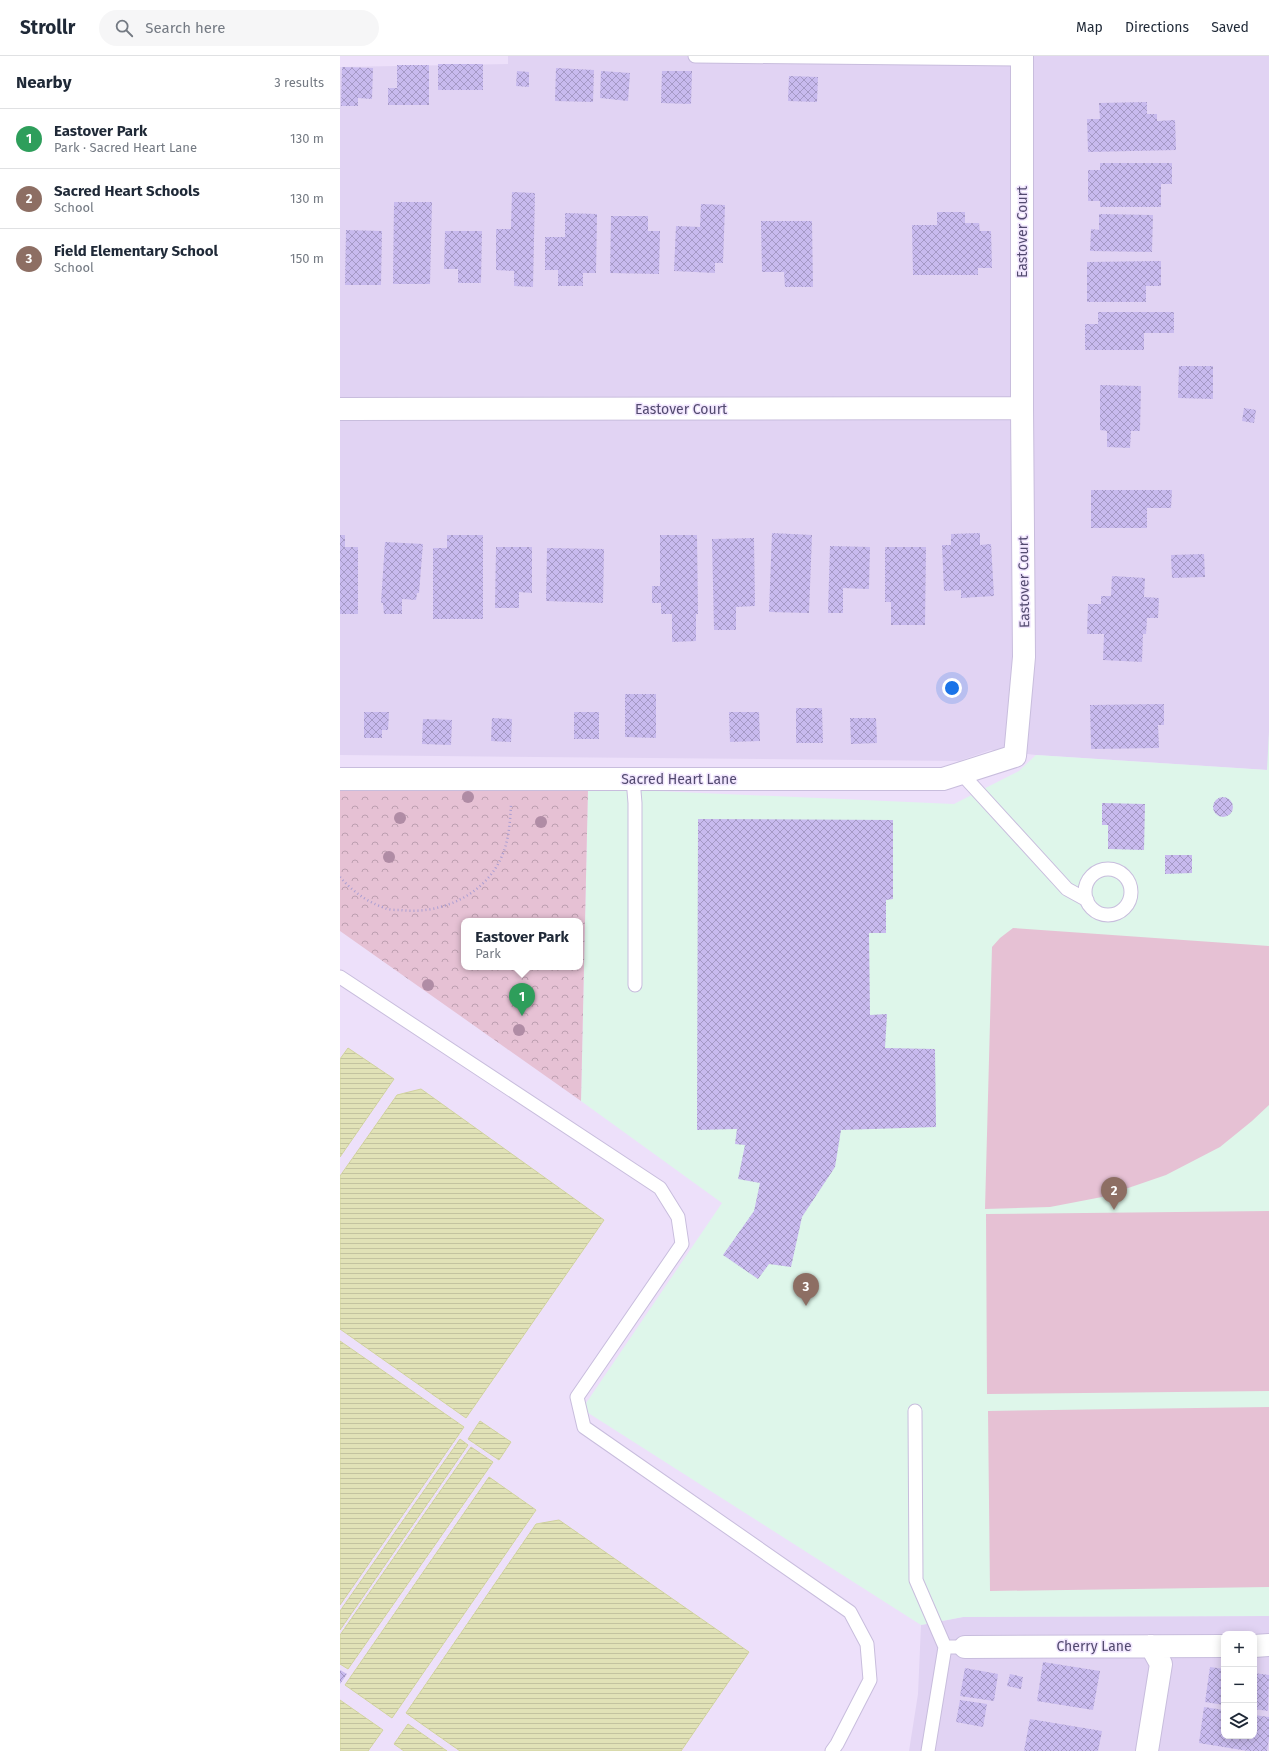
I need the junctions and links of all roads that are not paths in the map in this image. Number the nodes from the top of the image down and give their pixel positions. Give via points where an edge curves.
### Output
1 (695, 56) edge
2 (1022, 58) edge
3 (1022, 408) junction
4 (340, 410) edge
5 (1016, 756) joint
6 (961, 773) junction
7 (340, 779) edge
8 (633, 779) junction
9 (1087, 900) dead end
10 (340, 977) edge
11 (634, 985) dead end
12 (915, 1411) dead end
13 (1269, 1645) edge
14 (1151, 1646) junction
15 (1221, 1646) edge
16 (1257, 1646) edge
17 (955, 1647) junction
18 (832, 1751) edge
19 (928, 1751) edge
20 (1147, 1751) edge

1 - 2 lane
2 - 3 street, Eastover Court
3 - 4 street, Eastover Court
3 - 5 street, Eastover Court via 1024,657
5 - 6 street, Sacred Heart Lane
6 - 8 street, Sacred Heart Lane via 942,779
6 - 9 lane via 1067,888
7 - 8 street, Sacred Heart Lane
8 - 11 lane
10 - 18 lane via 660,1188 678,1217 682,1244 577,1397 584,1427 850,1612 867,1644 870,1680
12 - 17 lane via 916,1580
13 - 16 street
14 - 15 street, Cherry Lane
14 - 17 street, Cherry Lane
14 - 20 street via 1161,1664
17 - 19 lane

